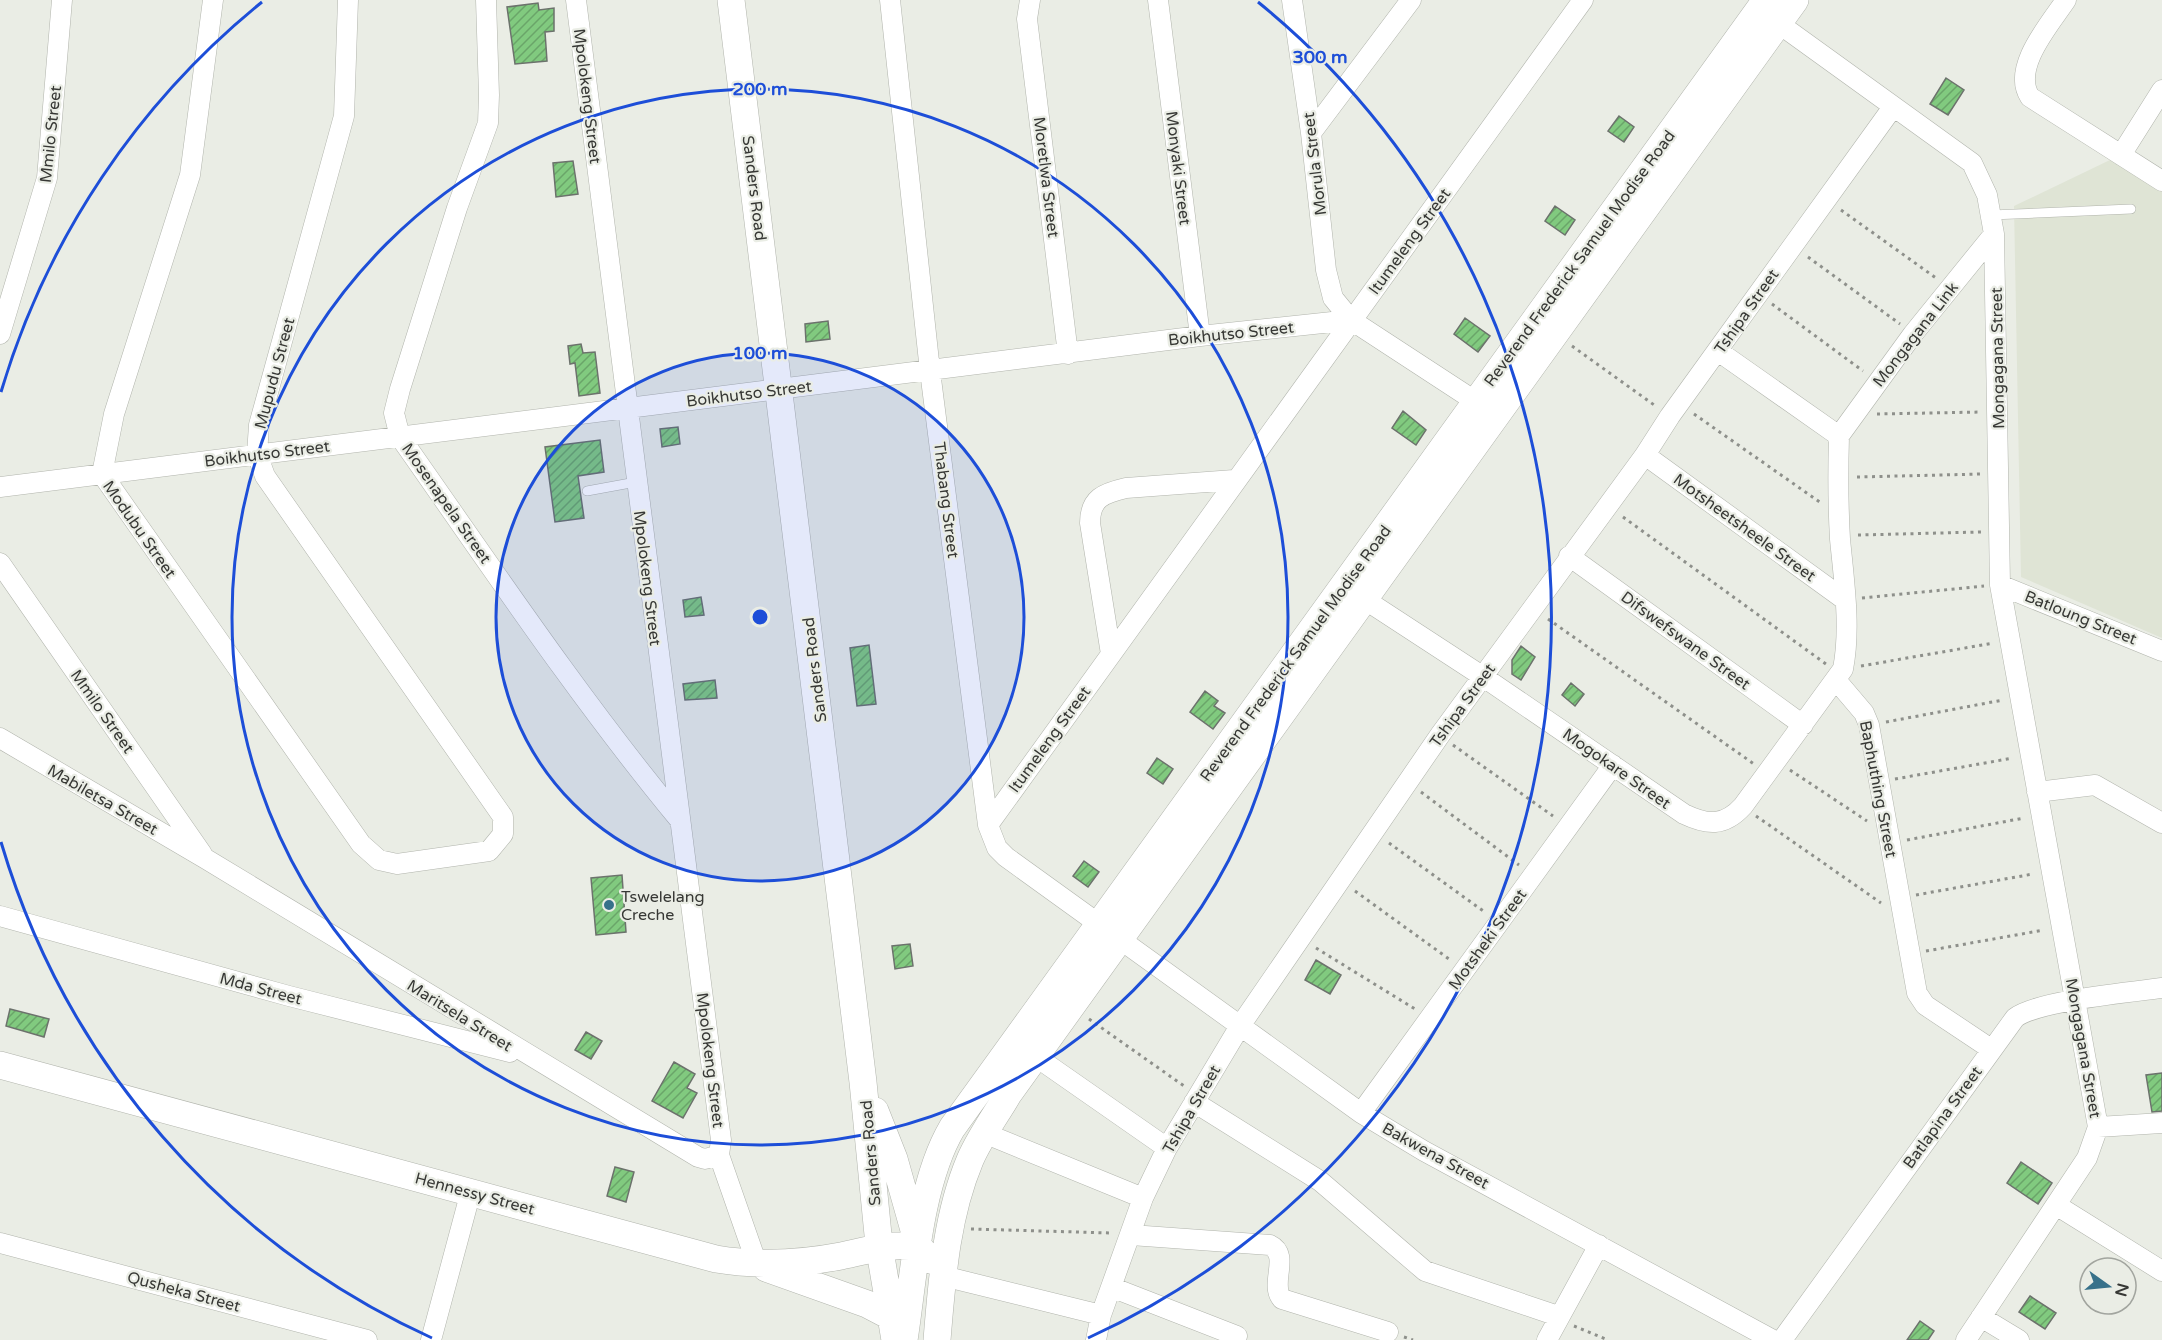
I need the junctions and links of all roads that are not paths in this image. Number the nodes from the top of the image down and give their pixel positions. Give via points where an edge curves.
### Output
1 (62, 0) edge
2 (213, 0) edge
3 (348, 0) edge
4 (486, 0) edge
5 (576, 0) edge
6 (732, 0) edge
7 (890, 0) edge
8 (1030, 0) edge
9 (1158, 0) edge
10 (1292, 0) edge
11 (1411, 0) edge
12 (1582, 0) edge
13 (1795, 0) edge
14 (2066, 0) edge
15 (1772, 12) edge
16 (2162, 90) edge
17 (1893, 107) junction
18 (1311, 133) junction
19 (2121, 155) junction
20 (2162, 181) edge
21 (2131, 209) dead end
22 (1993, 224) junction
23 (1351, 320) junction
24 (0, 334) edge
25 (1200, 336) junction
26 (1718, 351) junction
27 (1068, 354) junction
28 (930, 371) junction
29 (780, 388) junction
30 (1475, 401) junction
31 (627, 409) junction
32 (1839, 436) junction
33 (400, 437) junction
34 (257, 454) junction
35 (1645, 455) junction
36 (102, 474) junction
37 (1234, 480) junction
38 (636, 482) junction
39 (0, 487) edge
40 (587, 491) dead end
41 (1569, 556) junction
42 (0, 563) edge
43 (2000, 585) junction
44 (1364, 599) junction
45 (1845, 600) junction
46 (2162, 651) edge
47 (1110, 654) junction
48 (1840, 675) junction
49 (1482, 676) junction
50 (1803, 725) junction
51 (0, 738) edge
52 (1613, 765) junction
53 (2037, 792) junction
54 (678, 818) junction
55 (2162, 824) edge
56 (988, 825) junction
57 (489, 852) joint
58 (206, 859) junction
59 (0, 916) edge
60 (1108, 932) junction
61 (2162, 988) edge
62 (2075, 1000) junction
63 (1240, 1026) junction
64 (1991, 1049) junction
65 (524, 1054) junction
66 (1035, 1056) junction
67 (0, 1065) edge
68 (863, 1082) junction
69 (1196, 1099) junction
70 (1361, 1113) junction
71 (2162, 1123) edge
72 (2098, 1126) junction
73 (984, 1133) junction
74 (887, 1141) junction
75 (942, 1147) junction
76 (1167, 1148) junction
77 (719, 1155) junction
78 (471, 1191) junction
79 (1143, 1198) junction
80 (2056, 1205) junction
81 (1132, 1234) junction
82 (0, 1243) edge
83 (879, 1245) junction
84 (1599, 1245) junction
85 (919, 1247) junction
86 (757, 1264) junction
87 (2162, 1271) edge
88 (943, 1276) junction
89 (1111, 1287) junction
90 (1101, 1315) junction
91 (1557, 1317) junction
92 (1981, 1317) junction
93 (893, 1328) edge
94 (1388, 1332) dead end
95 (1237, 1336) dead end
96 (367, 1340) edge
97 (431, 1340) edge
98 (904, 1340) edge
99 (937, 1340) edge
100 (1096, 1340) edge
101 (1547, 1340) edge
102 (1773, 1340) edge
103 (1782, 1340) edge
104 (1966, 1340) edge
105 (2019, 1340) edge

1 - 24 street, Mmilo Street via 47,178
2 - 36 street, Modubu Street via 190,175 114,414
3 - 34 street, Mupudu Street via 344,116 259,424
4 - 33 street, Mosenapela Street via 488,123 400,388 393,413
5 - 31 street, Mpolokeng Street
6 - 29 main road, Sanders Road
7 - 28 street, Thabang Street
8 - 27 street, Moretlwa Street via 1027,19
9 - 25 street, Monyaki Street
10 - 18 street, Morula Street
11 - 18 street
12 - 23 street, Itumeleng Street
13 - 15 main road, Reverend Frederick Samuel Modise Road
14 - 19 street via 2026,64 2024,86 2030,97
15 - 17 street, Mongagana Street
15 - 30 main road, Reverend Frederick Samuel Modise Road
15 - 44 main road, Reverend Frederick Samuel Modise Road via 1555,334
16 - 19 street
17 - 22 street, Mongagana Street via 1971,163 1981,178
17 - 26 street, Tshipa Street
18 - 23 street, Morula Street via 1329,290
19 - 20 street
21 - 22 lane
22 - 32 street, Mongagana Link via 1951,289
22 - 43 street, Mongagana Street
23 - 25 street, Boikhutso Street
23 - 30 street
23 - 37 street, Itumeleng Street
25 - 27 street, Boikhutso Street
26 - 32 street
26 - 35 street, Tshipa Street
27 - 28 street, Boikhutso Street
28 - 29 street, Boikhutso Street
28 - 56 street, Thabang Street
29 - 31 street, Boikhutso Street
29 - 68 main road, Sanders Road
30 - 60 main road, Reverend Frederick Samuel Modise Road
31 - 33 street, Boikhutso Street
31 - 38 street, Mpolokeng Street
32 - 45 street
33 - 34 street, Boikhutso Street
33 - 54 street, Mosenapela Street via 630,759
34 - 36 street, Boikhutso Street
34 - 57 street, Mupudu Street via 265,476 503,818 503,834
35 - 41 street, Tshipa Street
35 - 45 street, Motsheetsheele Street
36 - 39 street, Boikhutso Street
36 - 57 street, Modubu Street via 369,853 397,864
37 - 47 street, Itumeleng Street
37 - 47 street via 1126,488 1096,499 1090,523
38 - 40 lane
38 - 54 street, Mpolokeng Street
41 - 49 street, Tshipa Street
41 - 50 street, Difswefswane Street
42 - 58 street, Mmilo Street
43 - 46 street, Batloung Street
43 - 53 street, Mongagana Street
44 - 49 street, Mogokare Street
44 - 60 main road, Reverend Frederick Samuel Modise Road
45 - 48 street via 1846,656
47 - 56 street, Itumeleng Street
48 - 50 street, Mogokare Street
48 - 64 street, Baphuthing Street via 1869,725 1917,993 1925,1005
49 - 52 street, Mogokare Street
49 - 63 street, Tshipa Street
50 - 52 street, Mogokare Street via 1733,817 1709,824 1684,814
51 - 58 street, Mabiletsa Street
52 - 70 street, Motsheki Street
53 - 55 street via 2095,785
53 - 62 street, Mongagana Street
54 - 77 street, Mpolokeng Street via 721,1140
56 - 60 street, Thabang Street via 997,848 1006,857
58 - 65 street, Maritsela Street
59 - 65 street, Mda Street via 300,999
60 - 63 street, Bakwena Street
60 - 66 main road, Reverend Frederick Samuel Modise Road via 1070,1006
60 - 75 main road, Reverend Frederick Samuel Modise Road via 969,1103
61 - 62 street, Batlapina Street
62 - 64 street, Batlapina Street via 2018,1016
62 - 72 street, Mongagana Street
63 - 69 street, Tshipa Street
63 - 70 street, Bakwena Street
64 - 103 street, Batlapina Street
65 - 77 street, Maritsela Street via 698,1157
66 - 73 main road, Reverend Frederick Samuel Modise Road
66 - 76 street
67 - 78 main road, Hennessy Street
68 - 74 main road
68 - 83 main road, Sanders Road
69 - 76 street, Tshipa Street
69 - 91 street via 1320,1181 1425,1272
70 - 84 street, Bakwena Street
71 - 72 street
72 - 80 street, Mongagana Street via 2087,1158
73 - 79 street
73 - 88 main road, Reverend Frederick Samuel Modise Road via 959,1189
74 - 75 main road via 911,1153
74 - 85 main road
75 - 85 main road, Reverend Frederick Samuel Modise Road via 926,1195
76 - 79 street, Tshipa Street
77 - 86 street, Mpolokeng Street
78 - 86 main road, Hennessy Street via 717,1259
78 - 97 street
79 - 81 street, Tshipa Street
80 - 87 street
80 - 92 street, Mongagana Street
81 - 89 street, Tshipa Street
81 - 94 street via 1270,1245 1280,1256 1277,1288 1282,1299
82 - 96 street, Qusheka Street
83 - 85 main road, Hennessy Street
83 - 86 main road, Hennessy Street via 842,1255
83 - 93 main road, Sanders Road
84 - 91 street
84 - 102 street, Bakwena Street
85 - 88 main road
85 - 98 main road, Reverend Frederick Samuel Modise Road
86 - 93 main road via 867,1304
88 - 90 street
88 - 99 main road, Reverend Frederick Samuel Modise Road
89 - 90 street, Tshipa Street
89 - 95 street
90 - 100 street, Tshipa Street
91 - 101 street
92 - 104 street, Mongagana Street
92 - 105 street

